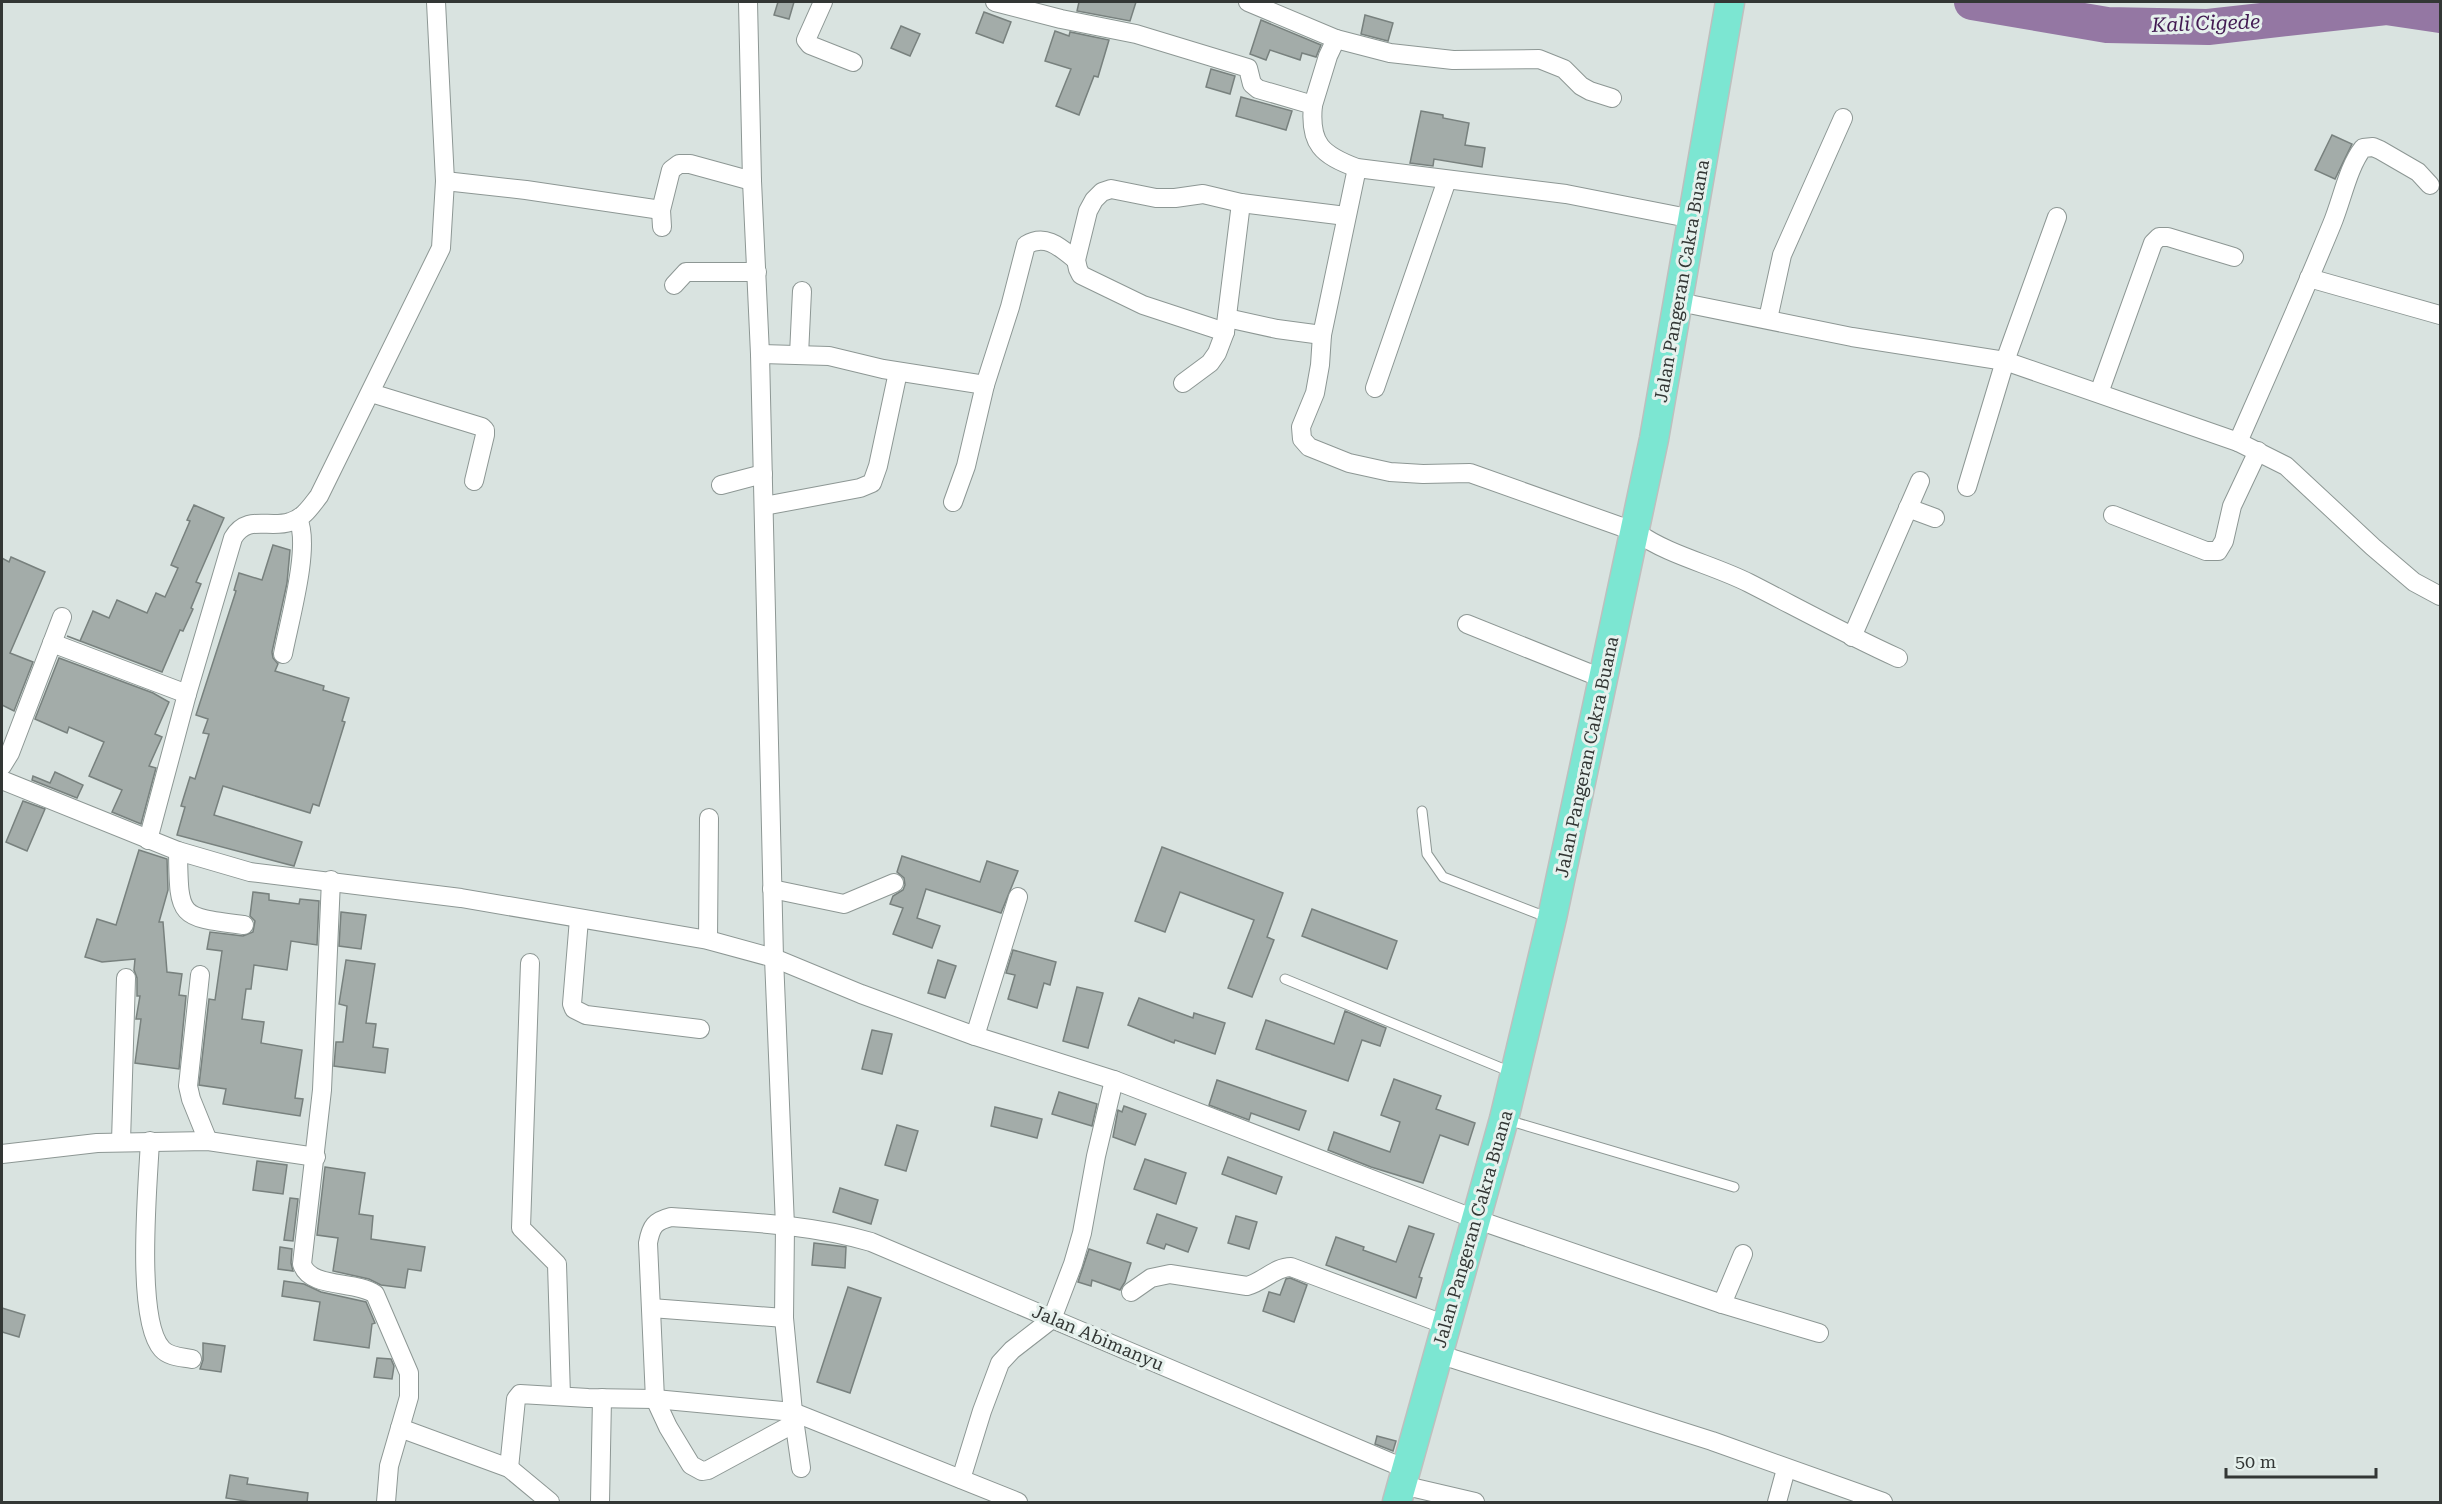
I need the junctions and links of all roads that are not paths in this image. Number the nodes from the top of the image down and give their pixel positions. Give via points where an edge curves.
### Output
1 (436, 2) edge
2 (748, 2) edge
3 (823, 2) edge
4 (1248, 2) edge
5 (1730, 2) edge
6 (1007, 3) edge
7 (1336, 39) junction
8 (853, 62) dead end
9 (1612, 98) dead end
10 (1313, 105) junction
11 (1842, 118) dead end
12 (1357, 168) junction
13 (1447, 180) junction
14 (752, 181) junction
15 (445, 182) junction
16 (2430, 185) dead end
17 (1241, 203) junction
18 (1346, 216) junction
19 (2057, 217) dead end
20 (1693, 219) junction
21 (2234, 257) dead end
22 (1076, 260) junction
23 (757, 272) junction
24 (2310, 278) junction
25 (674, 285) dead end
26 (802, 291) dead end
27 (1679, 302) junction
28 (2440, 315) edge
29 (1768, 319) junction
30 (1226, 325) junction
31 (1322, 335) junction
32 (760, 354) junction
33 (799, 355) junction
34 (2005, 361) junction
35 (898, 372) junction
36 (1183, 383) dead end
37 (985, 385) junction
38 (1375, 388) dead end
39 (370, 393) junction
40 (2099, 393) junction
41 (2238, 442) junction
42 (2258, 452) junction
43 (763, 474) junction
44 (474, 481) dead end
45 (1920, 481) dead end
46 (722, 485) dead end
47 (1967, 488) dead end
48 (953, 502) dead end
49 (764, 506) junction
50 (1908, 508) junction
51 (2113, 515) dead end
52 (1935, 518) dead end
53 (298, 519) junction
54 (1636, 532) junction
55 (2440, 596) edge
56 (62, 617) dead end
57 (1467, 624) dead end
58 (1852, 638) junction
59 (52, 643) junction
60 (283, 654) dead end
61 (1898, 658) dead end
62 (1604, 680) junction
63 (187, 694) junction
64 (2, 765) edge
65 (2, 780) edge
66 (1422, 812) dead end
67 (709, 818) dead end
68 (148, 840) junction
69 (178, 851) junction
70 (331, 880) junction
71 (894, 883) dead end
72 (772, 889) junction
73 (1018, 897) dead end
74 (1552, 918) junction
75 (579, 919) junction
76 (244, 925) dead end
77 (708, 940) junction
78 (774, 958) junction
79 (530, 963) dead end
80 (200, 975) dead end
81 (126, 978) dead end
82 (1285, 979) dead end
83 (700, 1029) dead end
84 (975, 1036) junction
85 (1516, 1074) junction
86 (1114, 1080) junction
87 (1504, 1119) junction
88 (208, 1140) junction
89 (121, 1141) junction
90 (150, 1141) junction
91 (2, 1155) edge
92 (316, 1157) junction
93 (1734, 1188) dead end
94 (1475, 1220) junction
95 (785, 1226) junction
96 (1743, 1254) dead end
97 (1131, 1292) dead end
98 (1722, 1304) junction
99 (651, 1308) junction
100 (784, 1318) junction
101 (1053, 1319) junction
102 (1446, 1325) junction
103 (1819, 1332) dead end
104 (1438, 1354) junction
105 (192, 1359) dead end
106 (561, 1396) junction
107 (602, 1398) junction
108 (655, 1399) junction
109 (794, 1418) junction
110 (400, 1428) junction
111 (509, 1468) junction
112 (801, 1468) dead end
113 (1786, 1468) junction
114 (961, 1479) junction
115 (1402, 1486) edge
116 (386, 1503) edge
117 (550, 1503) edge
118 (600, 1503) edge
119 (1018, 1503) edge
120 (1475, 1503) edge
121 (1777, 1503) edge
122 (1883, 1503) edge

1 - 15 street
2 - 14 street
3 - 8 street via 806,40
4 - 7 street
5 - 20 main road, Jalan Pangeran Cakra Buana
6 - 10 street via 1136,34 1243,66 1250,71 1252,84 1258,89
7 - 9 street via 1390,53 1453,60 1539,59 1564,69 1590,91
7 - 10 street
10 - 12 street via 1317,143 1334,159
11 - 29 street via 1782,255
12 - 13 street
12 - 18 street
13 - 20 street via 1566,194
13 - 38 street
14 - 15 street via 680,164 671,170 662,219 526,190
14 - 23 street
15 - 39 street via 441,248
16 - 24 street via 2418,172 2380,150 2363,148 2355,158
17 - 18 street
17 - 22 street via 1203,195 1156,198 1111,189 1102,192 1088,211
17 - 30 street
18 - 31 street
19 - 34 street
20 - 27 main road, Jalan Pangeran Cakra Buana
21 - 40 street via 2168,237 2159,237 2153,243
22 - 30 street via 1077,269 1088,280 1143,305
22 - 37 street via 1046,240 1026,245
23 - 25 street via 686,272
23 - 32 street
24 - 28 street
24 - 41 street
26 - 33 street
27 - 29 street
27 - 54 main road, Jalan Pangeran Cakra Buana
29 - 34 street via 1863,339
30 - 31 street
30 - 36 street via 1210,363
31 - 54 street via 1315,393 1301,428 1302,439 1309,447 1349,463 1390,472 1470,473
32 - 33 street
32 - 43 street
33 - 35 street via 829,356
34 - 40 street
34 - 47 street
35 - 37 street
35 - 49 street via 872,483
37 - 48 street via 966,466
39 - 44 street via 485,430
39 - 53 street via 319,496
40 - 41 street
41 - 42 street
42 - 51 street via 2232,506 2218,551 2206,551
42 - 55 street via 2286,466 2414,582
43 - 46 street
43 - 49 street
45 - 50 street
49 - 72 street
50 - 52 street
50 - 58 street
53 - 60 street via 303,529 303,552
53 - 63 street via 280,524 249,524 237,531
54 - 58 street via 1656,547 1749,584
54 - 62 main road, Jalan Pangeran Cakra Buana
56 - 59 street
57 - 62 street
58 - 61 street
59 - 63 street
59 - 64 street
62 - 74 main road, Jalan Pangeran Cakra Buana
63 - 68 street
65 - 68 street
66 - 74 lane via 1427,854 1443,877
67 - 77 street
68 - 69 street
69 - 70 street via 250,872
69 - 76 street via 178,895 184,908 205,920
70 - 75 street
70 - 92 street
71 - 72 street via 844,904
72 - 78 street
73 - 84 street
74 - 85 main road, Jalan Pangeran Cakra Buana
75 - 77 street
75 - 83 street via 574,1009 585,1015
77 - 78 street
78 - 84 street
78 - 95 street
79 - 106 street via 521,1228 557,1264
80 - 88 street via 188,1086
81 - 89 street
82 - 85 lane
84 - 86 street
85 - 87 main road, Jalan Pangeran Cakra Buana
86 - 94 street
86 - 101 street via 1082,1233
87 - 93 lane
87 - 94 main road, Jalan Pangeran Cakra Buana
88 - 90 street
88 - 92 street
89 - 90 street
89 - 91 street
90 - 105 street via 147,1305 156,1340 163,1350
92 - 110 street via 302,1264 314,1278 367,1288 375,1294 409,1374 409,1397
94 - 98 street
94 - 102 main road, Jalan Pangeran Cakra Buana
95 - 99 street, Jalan Abimanyu via 671,1217 658,1220 651,1228 648,1243
95 - 100 street
95 - 101 street, Jalan Abimanyu via 871,1242
96 - 98 street
97 - 102 street via 1151,1278 1170,1274 1247,1286 1292,1267
98 - 103 street
99 - 100 street
99 - 108 street
100 - 109 street
101 - 114 street via 1000,1364
101 - 115 street, Jalan Abimanyu
102 - 104 main road, Jalan Pangeran Cakra Buana
104 - 113 street
104 - 115 main road, Jalan Pangeran Cakra Buana
106 - 107 street
106 - 111 street via 520,1394 516,1399
107 - 108 street
107 - 118 street
108 - 109 street
108 - 109 street via 691,1465 702,1471
109 - 112 street
109 - 114 street
110 - 111 street
110 - 116 street
111 - 117 street
113 - 121 street
113 - 122 street
114 - 119 street
115 - 120 street, Jalan Abimanyu

